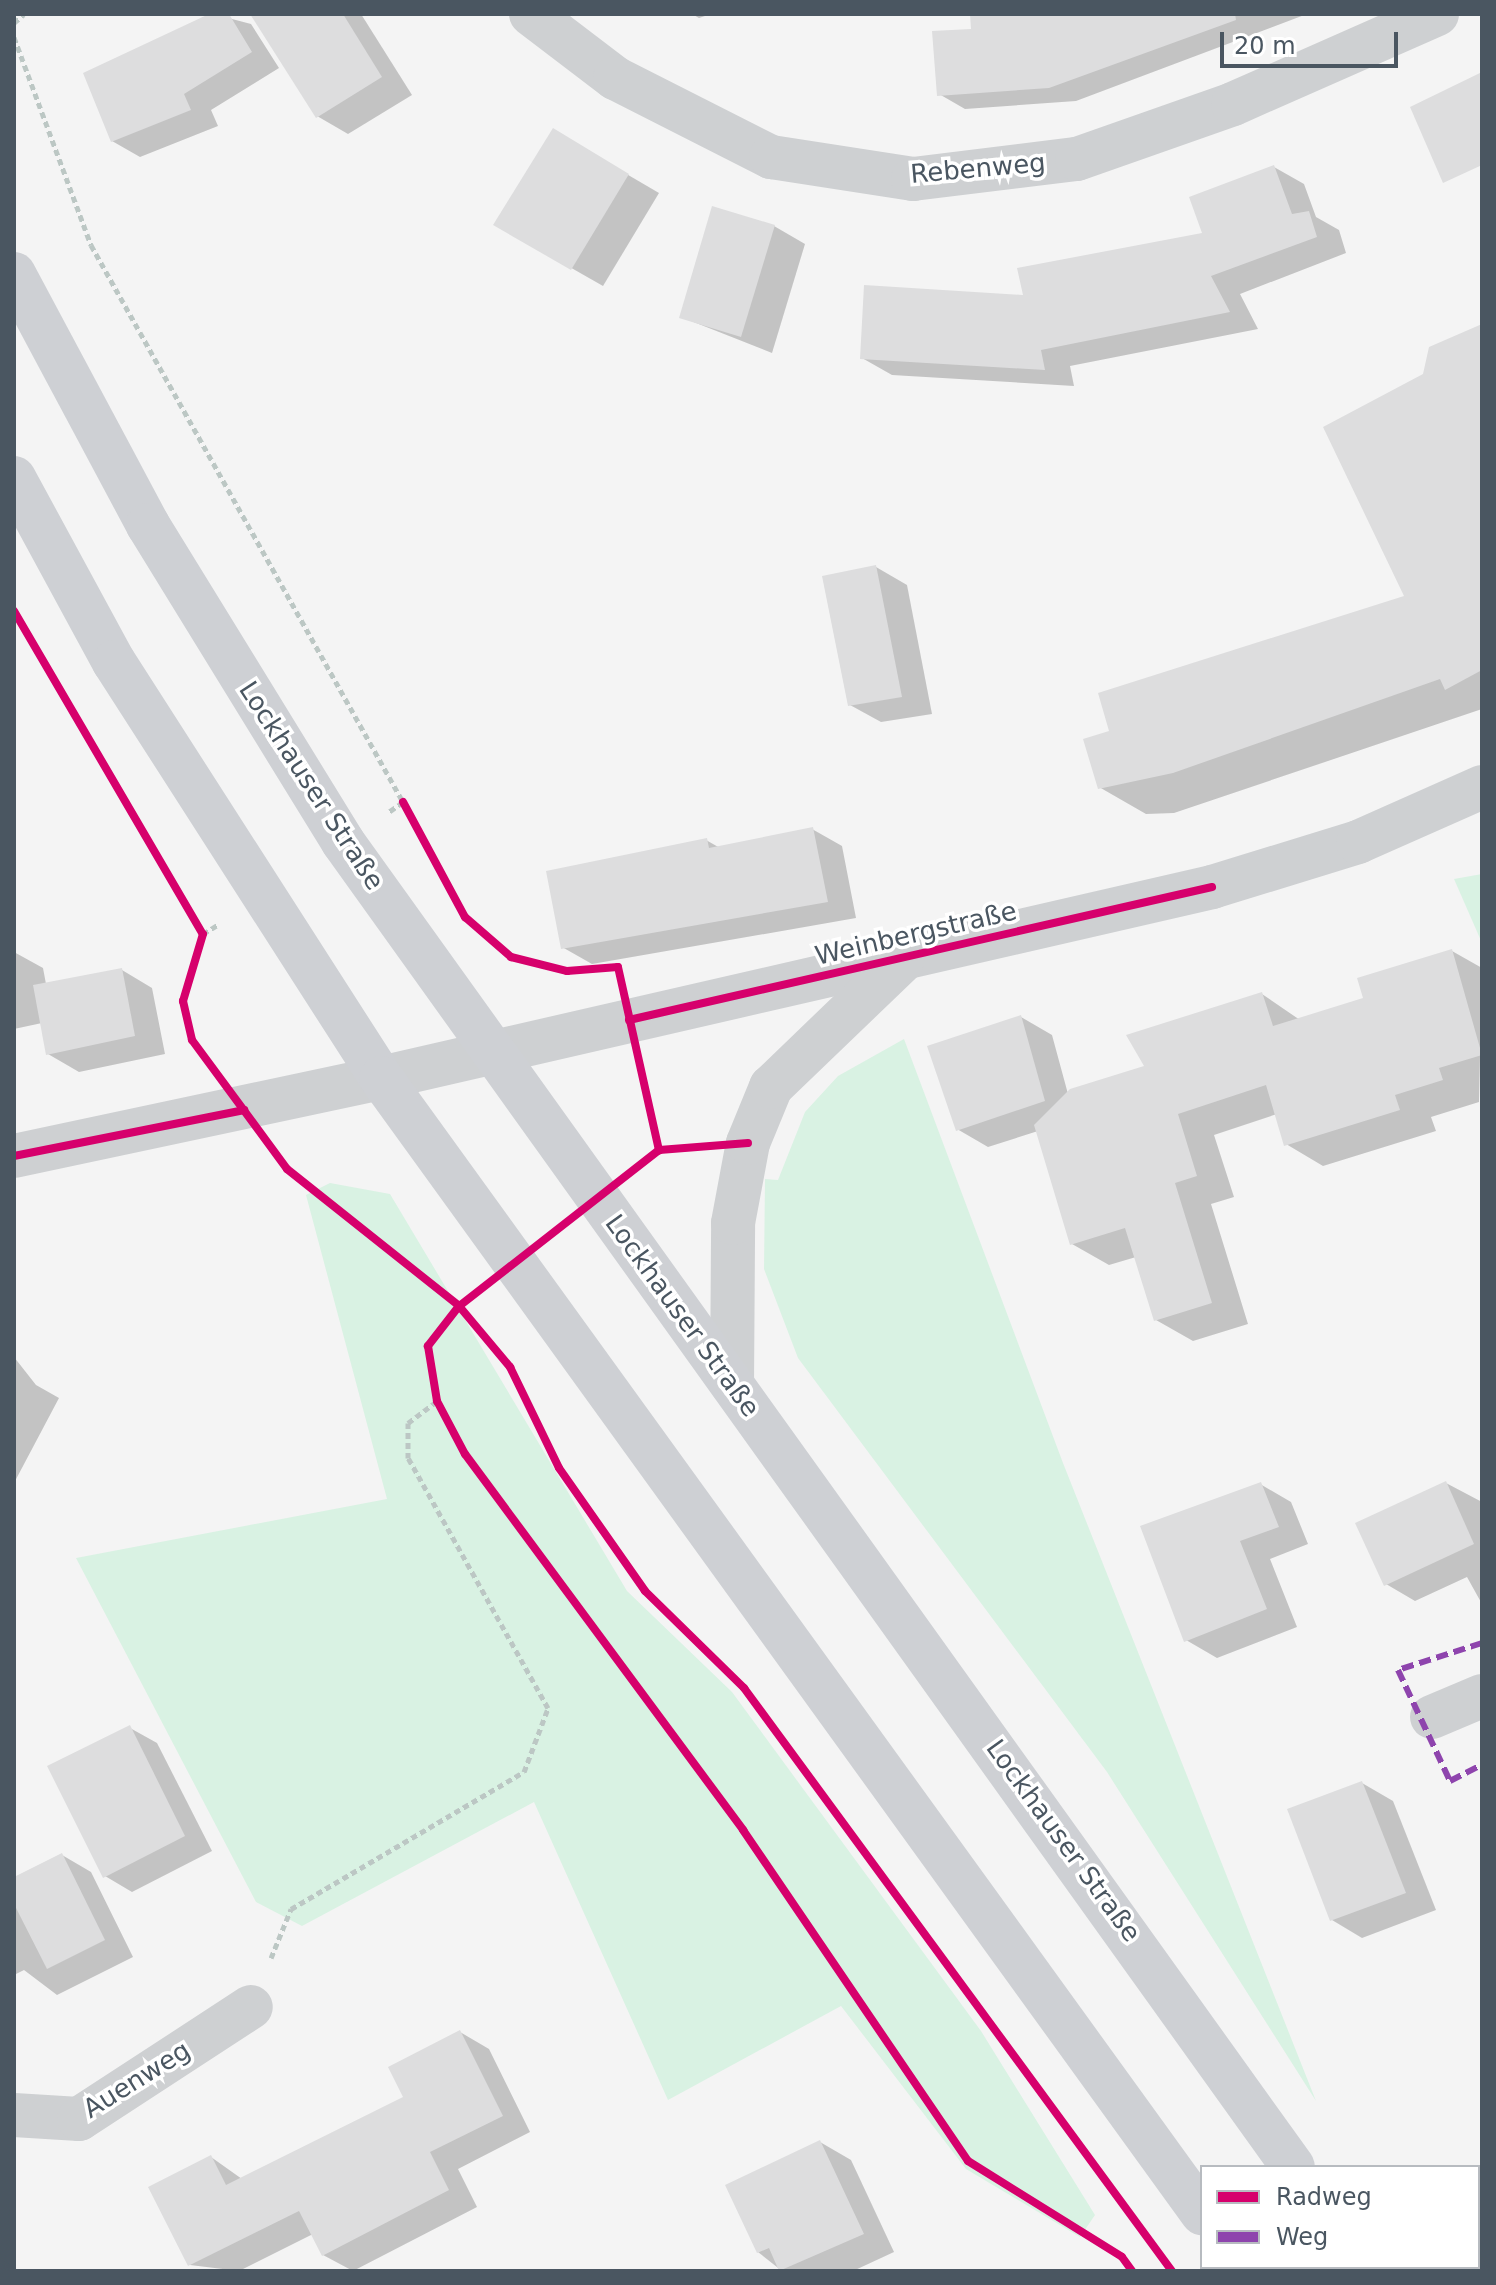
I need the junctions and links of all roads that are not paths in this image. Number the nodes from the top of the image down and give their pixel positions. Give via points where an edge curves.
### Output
1 (531, 14) edge
2 (1437, 14) edge
3 (14, 274) edge
4 (14, 478) edge
5 (1482, 787) edge
6 (906, 957) junction
7 (490, 1051) junction
8 (381, 1078) junction
9 (14, 1156) edge
10 (732, 1384) junction
11 (1482, 1696) edge
12 (1432, 1717) dead end
13 (251, 2007) road end
14 (14, 2115) edge
15 (1292, 2165) edge
16 (1200, 2210) edge

1 - 2 street, Rebenweg via 615,78 771,157 913,179 1077,159 1260,94
3 - 7 main road, Lockhauser Straße via 148,525 343,842
4 - 8 main road via 114,662
5 - 6 street, Weinbergstraße via 1358,842 1212,887
6 - 7 street, Weinbergstraße
6 - 10 street via 771,1087 748,1143 733,1223
7 - 8 street, Weinbergstraße
7 - 10 main road, Lockhauser Straße
8 - 9 street, Weinbergstraße
8 - 16 main road
10 - 15 main road, Lockhauser Straße
11 - 12 street
13 - 14 street, Auenweg via 79,2119

